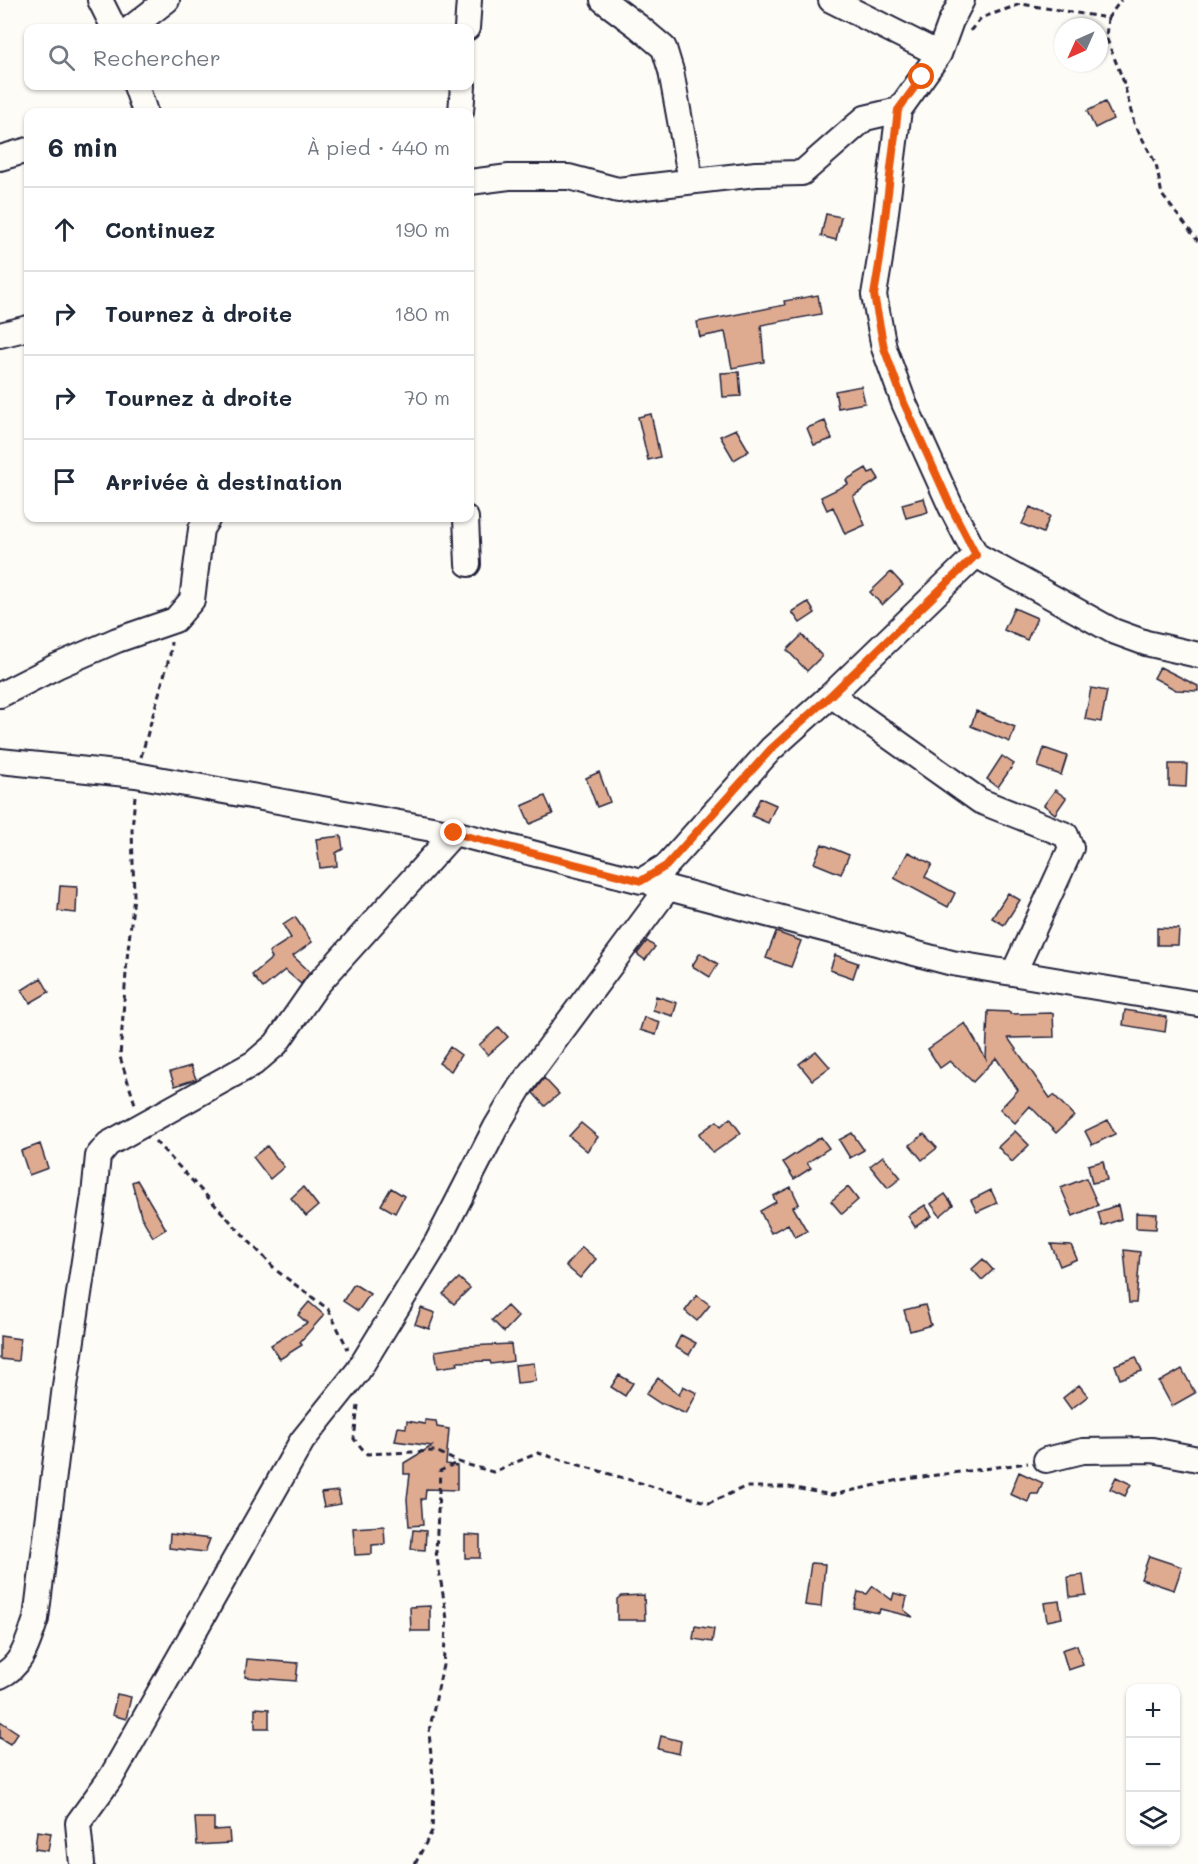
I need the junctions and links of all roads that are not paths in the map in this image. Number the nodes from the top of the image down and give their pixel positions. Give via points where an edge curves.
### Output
1 (100, 0) edge
2 (166, 0) edge
3 (469, 0) edge
4 (603, 0) edge
5 (831, 0) edge
6 (962, 0) edge
7 (112, 24) edge
8 (136, 24) edge
9 (467, 24) edge
10 (939, 54) junction
11 (137, 90) edge
12 (463, 90) edge
13 (143, 108) edge
14 (461, 108) edge
15 (898, 110) junction
16 (24, 151) edge
17 (0, 158) edge
18 (474, 181) edge
19 (691, 181) junction
20 (24, 329) edge
21 (0, 334) edge
22 (205, 522) edge
23 (466, 522) edge
24 (976, 555) junction
25 (468, 564) dead end
26 (1198, 655) edge
27 (0, 695) edge
28 (831, 695) junction
29 (0, 761) edge
30 (454, 833) junction
31 (641, 881) junction
32 (668, 888) junction
33 (1014, 972) junction
34 (1198, 1004) edge
35 (1198, 1459) edge
36 (1046, 1460) road end
37 (0, 1676) edge
38 (82, 1864) edge

1 - 7 street
2 - 8 street
3 - 9 street
4 - 19 street via 664,48
5 - 10 street
6 - 10 street
10 - 15 street
11 - 13 street
12 - 14 street
15 - 19 street via 865,118 802,173
15 - 24 street via 874,295 884,348 904,403
16 - 17 street
18 - 19 street via 569,177 618,190
20 - 21 street
22 - 27 street via 201,529 192,600 175,620 117,640
23 - 25 street
24 - 26 street via 1113,631 1146,644
24 - 28 street
28 - 31 street via 771,749 666,866
28 - 33 street via 980,801 1066,835 1071,848
29 - 30 street via 136,775
30 - 31 street
30 - 37 street via 317,985 276,1044 254,1063 108,1144 98,1156 36,1619 25,1650 12,1671
31 - 32 street
32 - 33 street via 952,963
32 - 38 street via 520,1087 437,1242 358,1371 302,1442 112,1776 78,1823
33 - 34 street
35 - 36 street via 1152,1450 1083,1451

